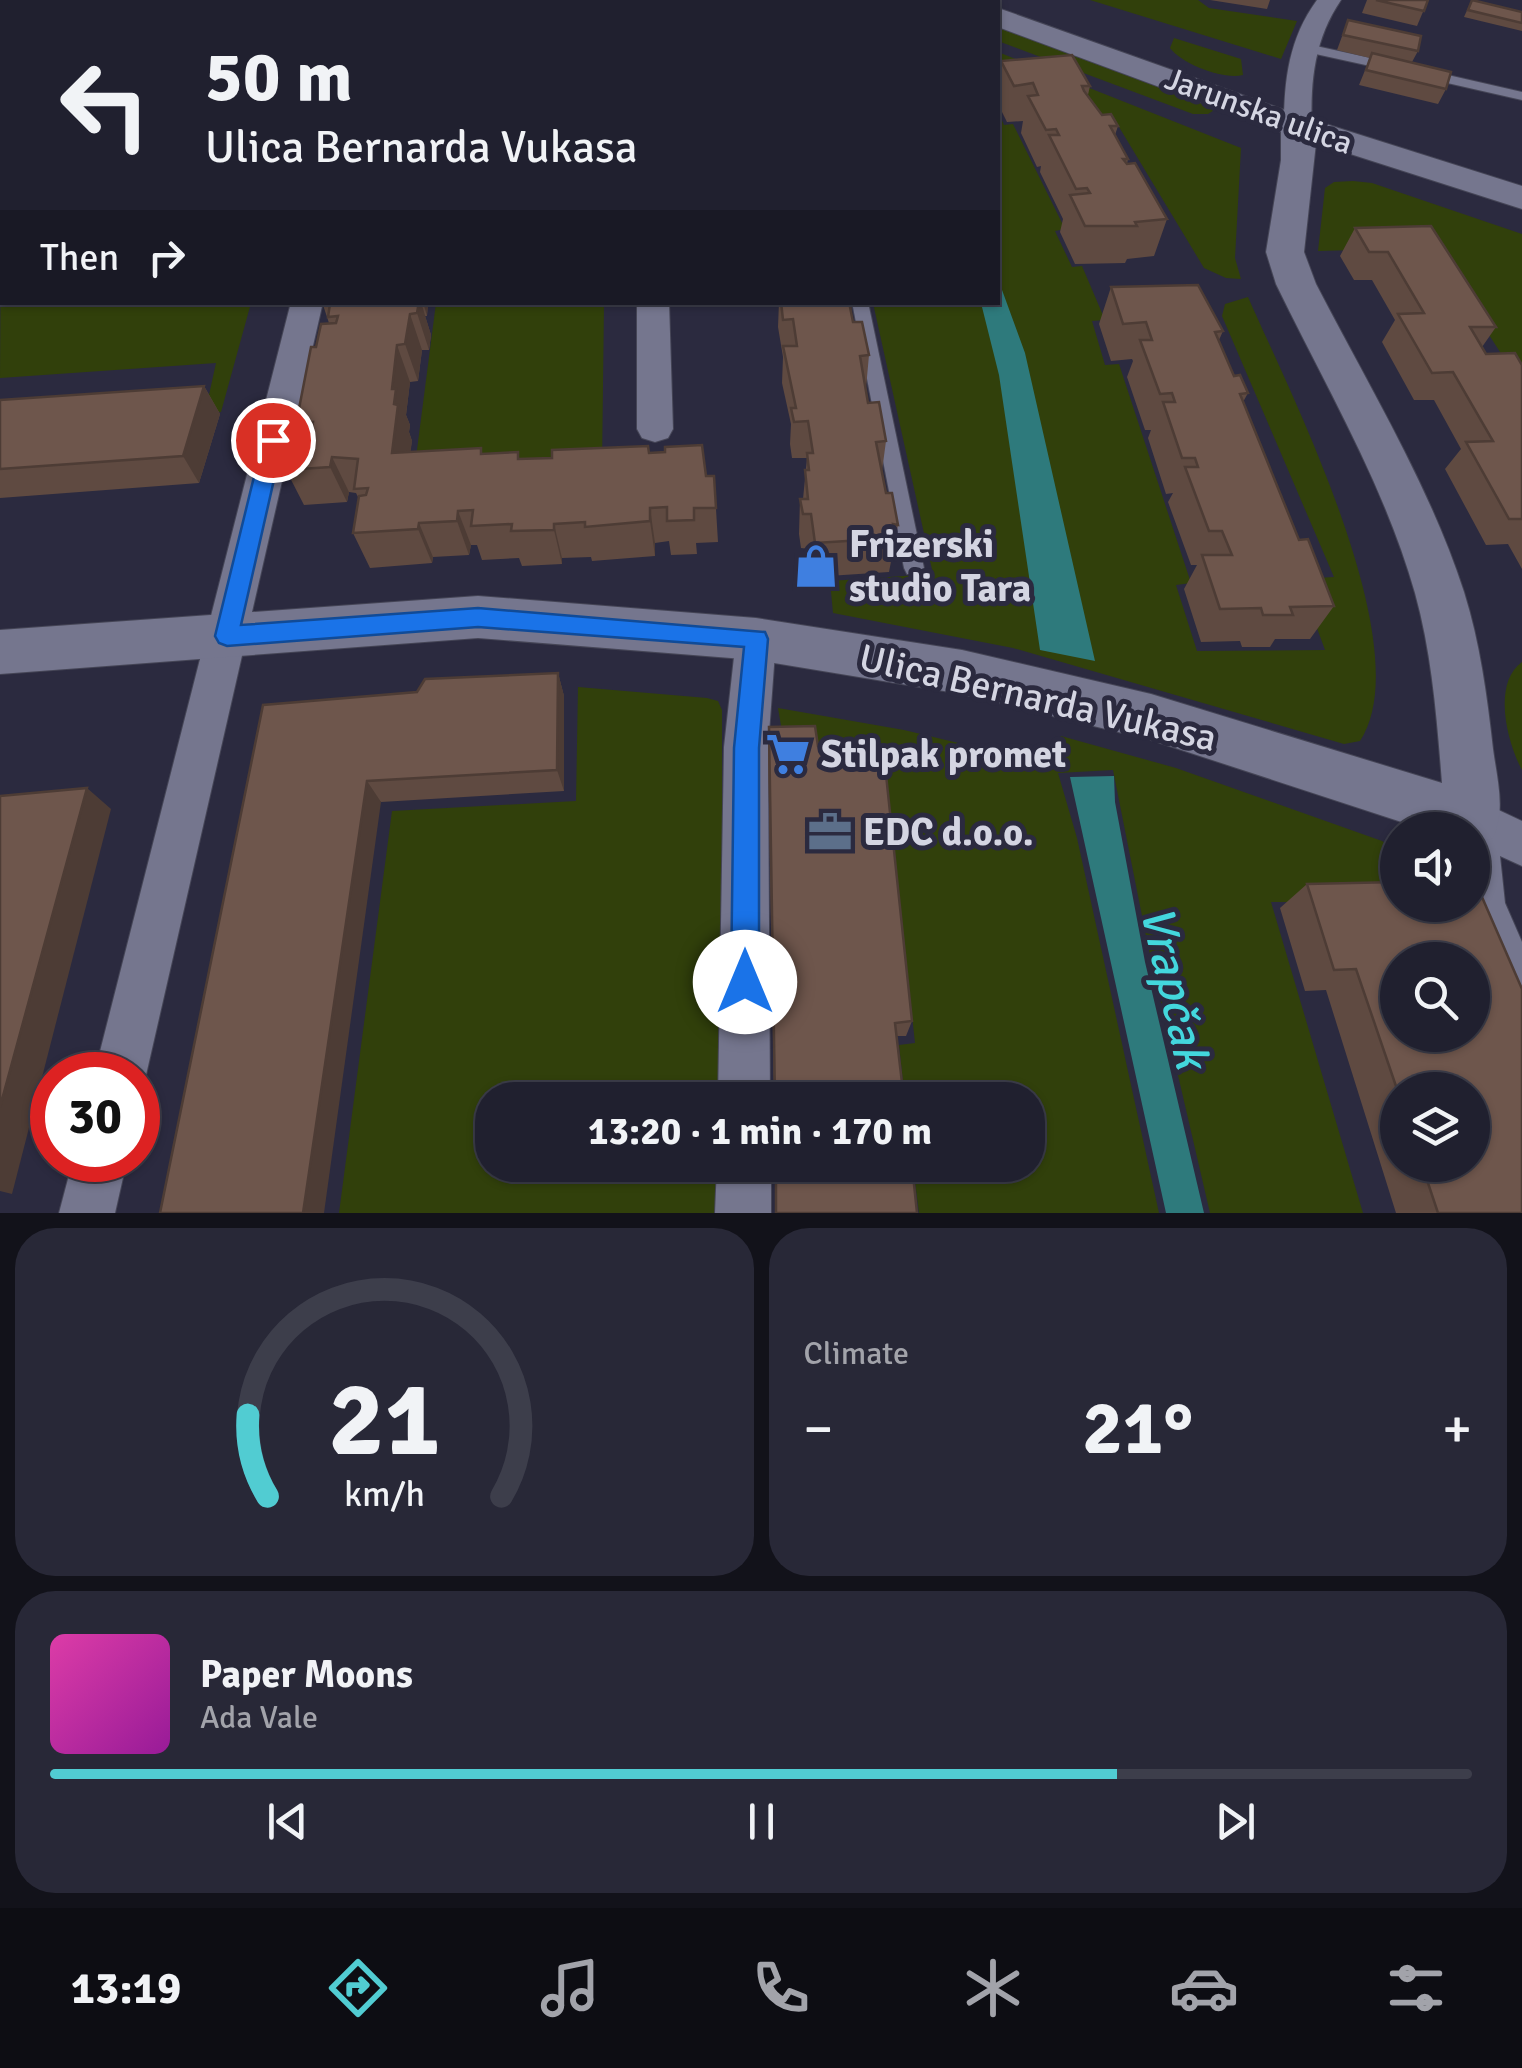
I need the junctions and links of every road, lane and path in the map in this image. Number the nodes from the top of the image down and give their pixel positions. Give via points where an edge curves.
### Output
1 (1329, 0) edge
2 (1000, 18) edge
3 (1307, 48) junction
4 (1522, 96) edge
5 (1298, 126) junction
6 (1522, 198) edge
7 (306, 305) edge
8 (653, 305) edge
9 (861, 305) edge
10 (655, 428) dead end
11 (914, 568) dead end
12 (227, 636) junction
13 (756, 639) junction
14 (0, 652) edge
15 (1454, 812) edge
16 (1472, 812) edge
17 (1490, 827) edge
18 (1522, 844) edge
19 (1489, 922) edge
20 (1522, 1000) edge
21 (126, 1052) edge
22 (744, 1082) edge
23 (95, 1182) edge
24 (744, 1182) edge
25 (87, 1213) edge
26 (743, 1213) edge

1 - 3 street via 1315,17
2 - 5 street, Jarunska ulica
3 - 4 lane
3 - 5 street via 1299,69
5 - 6 street, Jarunska ulica
5 - 16 street via 1286,252 1440,594
7 - 12 street
8 - 10 street
9 - 11 lane
12 - 13 street, Ulica Bernarda Vukasa via 478,618
12 - 14 street, Ulica Bernarda Vukasa
12 - 21 street
13 - 15 street, Ulica Bernarda Vukasa via 962,672 1134,713
13 - 22 street via 746,748
17 - 18 street, Ulica Bernarda Vukasa
19 - 20 street
23 - 25 street
24 - 26 street

